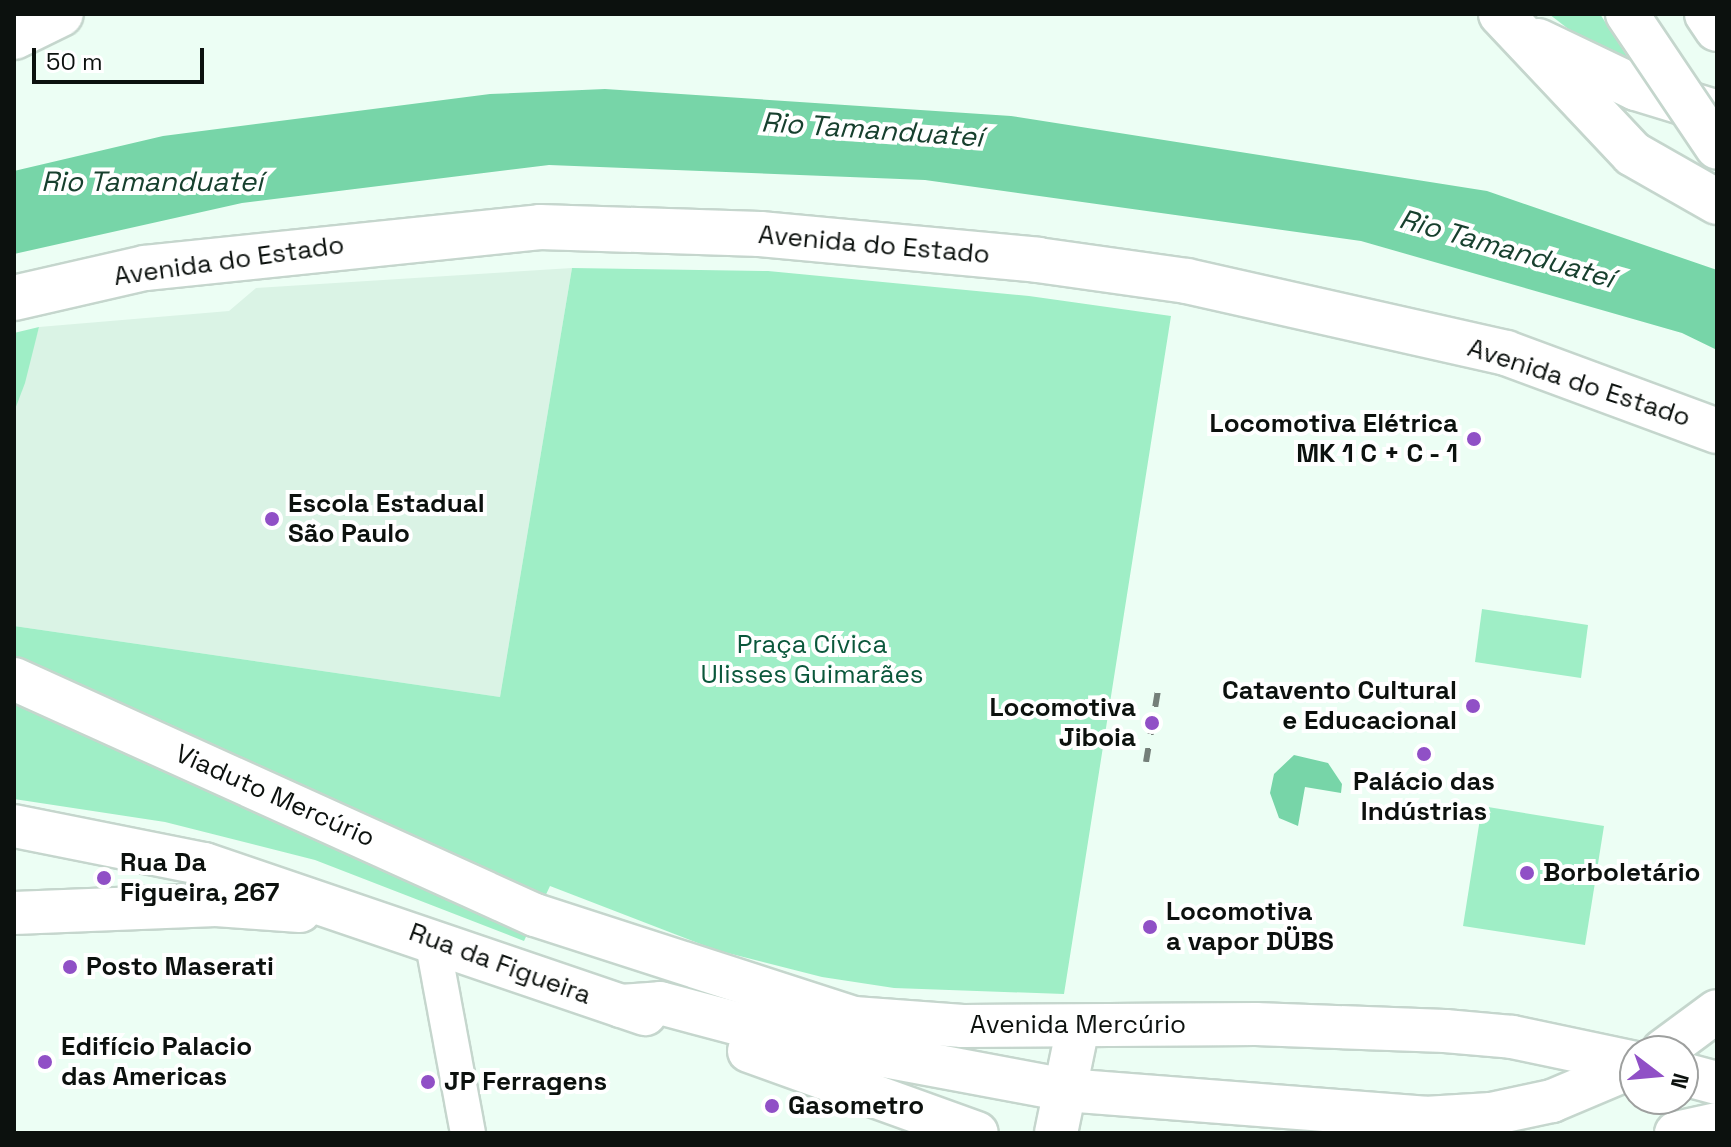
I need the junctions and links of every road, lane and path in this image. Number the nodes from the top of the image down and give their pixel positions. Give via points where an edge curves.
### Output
1 (1627, 14) edge
2 (1707, 14) edge
3 (1506, 20) edge
4 (1717, 29) edge
5 (1717, 113) edge
6 (1717, 148) edge
7 (1713, 199) edge
8 (14, 298) edge
9 (1717, 431) edge
10 (14, 679) edge
11 (14, 826) edge
12 (353, 912) junction
13 (14, 913) edge
14 (535, 915) junction
15 (432, 939) junction
16 (621, 1006) junction
17 (1717, 1011) edge
18 (963, 1026) junction
19 (1078, 1027) junction
20 (1685, 1035) edge
21 (799, 1040) junction
22 (1619, 1060) edge
23 (1619, 1071) edge
24 (1065, 1090) junction
25 (1717, 1124) edge
26 (468, 1133) edge
27 (977, 1133) edge
28 (1056, 1133) edge
29 (1676, 1133) edge

1 - 6 main road, bridge
2 - 4 highway
3 - 5 highway via 1623,83
3 - 7 highway via 1633,154
8 - 9 highway, Avenida do Estado via 145,268 540,227 760,234 1038,260 1187,281 1506,353
10 - 14 main road, Viaduto Mercúrio
11 - 12 main road, Rua da Figueira via 161,853
12 - 13 main road via 216,905
12 - 15 main road, Rua da Figueira
14 - 16 main road via 592,968
14 - 18 main road, Avenida Mercúrio via 854,1018
15 - 16 main road, Rua da Figueira
15 - 26 street
16 - 21 main road via 660,1003
16 - 27 main road, Rua da Figueira
17 - 20 main road
18 - 19 main road, Avenida Mercúrio
18 - 21 main road via 932,1038 823,1032
19 - 22 main road, Avenida Mercúrio via 1256,1024 1445,1031 1512,1037
19 - 24 main road
21 - 24 main road
23 - 24 main road via 1552,1101 1491,1114 1425,1118
24 - 28 main road
25 - 29 main road

